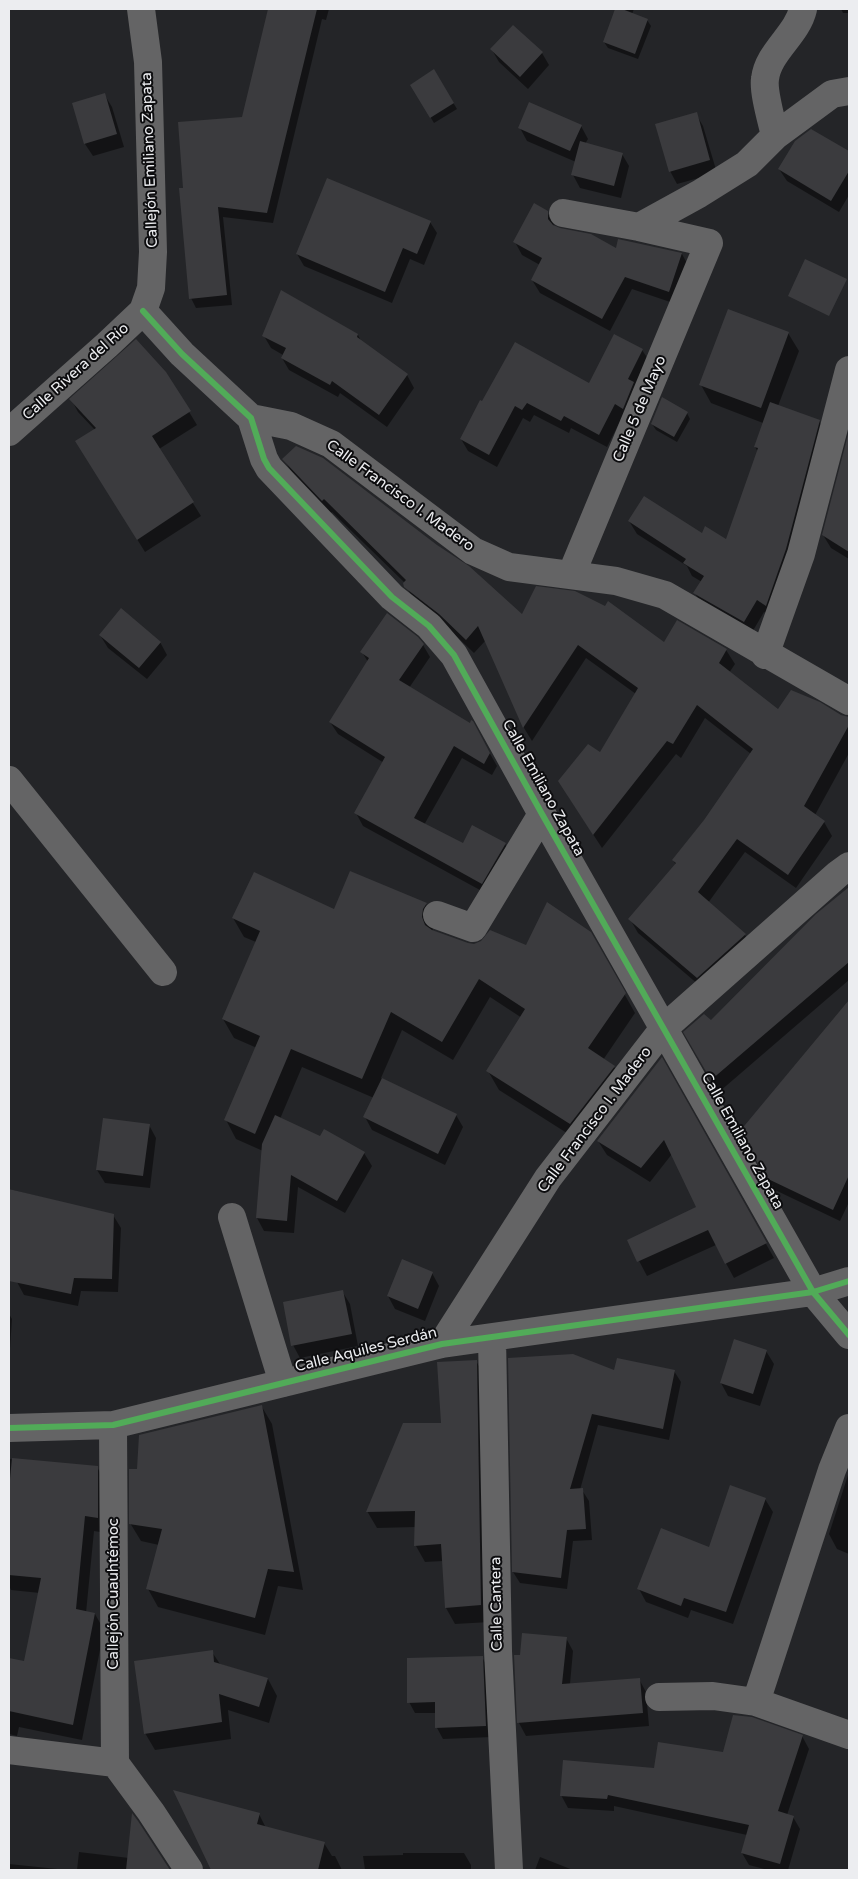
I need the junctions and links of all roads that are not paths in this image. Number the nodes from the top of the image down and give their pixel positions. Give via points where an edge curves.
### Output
1 (141, 9) edge
2 (803, 9) edge
3 (849, 91) edge
4 (775, 136) junction
5 (563, 213) dead end
6 (639, 227) junction
7 (143, 311) junction
8 (849, 370) edge
9 (251, 418) junction
10 (9, 432) edge
11 (571, 575) junction
12 (765, 655) junction
13 (849, 702) edge
14 (9, 780) edge
15 (542, 814) junction
16 (849, 866) edge
17 (437, 916) dead end
18 (163, 972) dead end
19 (664, 1028) junction
20 (232, 1217) dead end
21 (849, 1281) edge
22 (813, 1292) junction
23 (849, 1335) edge
24 (492, 1338) junction
25 (442, 1344) junction
26 (282, 1383) junction
27 (113, 1425) junction
28 (9, 1428) edge
29 (849, 1428) edge
30 (659, 1698) dead end
31 (756, 1702) junction
32 (849, 1734) edge
33 (9, 1750) edge
34 (116, 1763) junction
35 (189, 1870) edge
36 (509, 1870) edge

1 - 7 street, Callejón Emiliano Zapata via 148,62 154,252 150,288
2 - 4 street via 801,19 768,67 764,81
3 - 4 street via 832,94
4 - 6 street via 747,164
5 - 6 street
6 - 11 street, Calle 5 de Mayo via 710,243
7 - 9 street, Calle Emiliano Zapata via 182,354
7 - 10 street, Calle Rivera del Río
8 - 12 street via 801,554
9 - 11 street, Calle Francisco I. Madero via 291,426 331,444 473,551 509,567
9 - 15 street, Calle Emiliano Zapata via 269,468 392,597 429,626 454,655
11 - 12 street, Calle Francisco I. Madero via 616,581 665,596
12 - 13 street, Calle Francisco I. Madero
14 - 18 street
15 - 17 street via 473,928
15 - 19 street, Calle Emiliano Zapata
16 - 19 street, Calle Francisco I. Madero
19 - 22 street, Calle Emiliano Zapata
19 - 25 street, Calle Francisco I. Madero via 548,1178
20 - 26 street
21 - 22 street, Calle Aquiles Serdán
22 - 23 street, Calle Emiliano Zapata
22 - 24 street, Calle Aquiles Serdán
24 - 25 street, Calle Aquiles Serdán
24 - 36 street, Calle Cantera via 498,1651
25 - 26 street, Calle Aquiles Serdán
26 - 27 street, Calle Aquiles Serdán
27 - 28 street, Calle Aquiles Serdán
27 - 34 street, Callejón Cuauhtémoc
29 - 31 street via 832,1470
30 - 31 street via 714,1696
31 - 32 street
33 - 34 street
34 - 35 street

